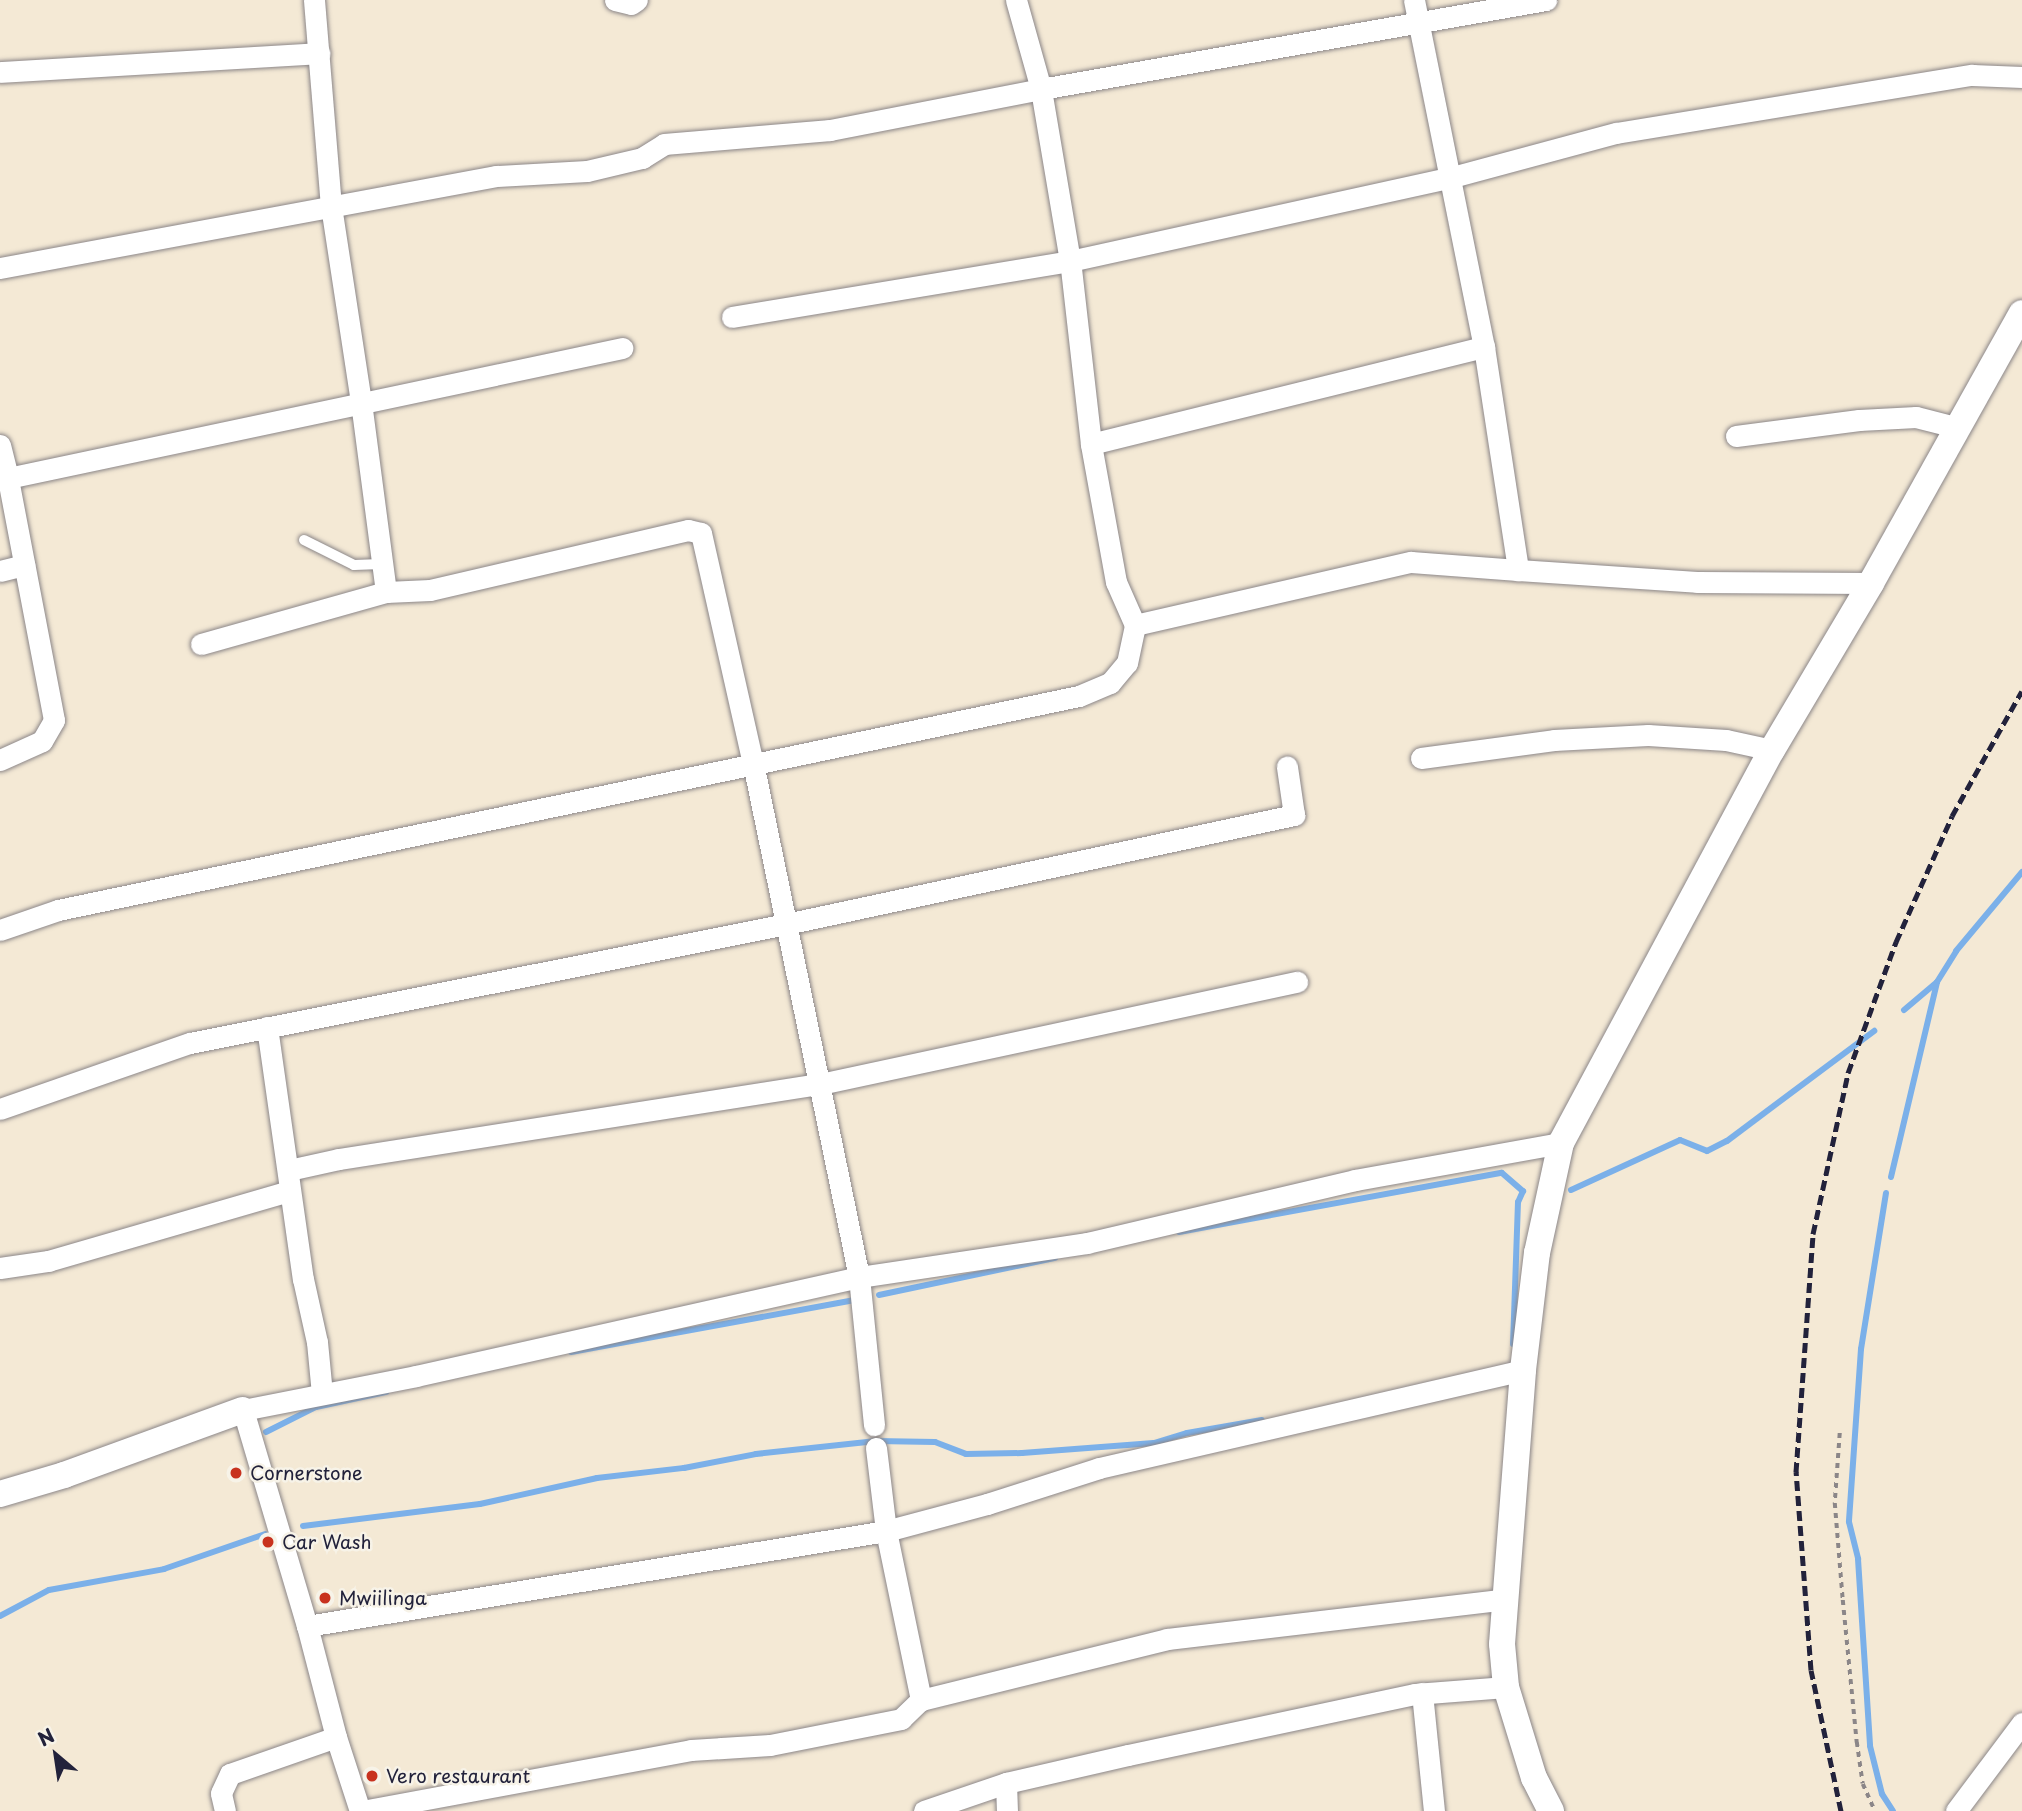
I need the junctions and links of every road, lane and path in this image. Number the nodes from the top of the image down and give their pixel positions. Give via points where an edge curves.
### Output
1 (314, 0) edge
2 (615, 0) edge
3 (637, 0) edge
4 (1016, 0) edge
5 (1414, 0) edge
6 (1546, 0) edge
7 (1419, 23) junction
8 (319, 53) junction
9 (0, 72) edge
10 (2022, 77) edge
11 (1041, 89) junction
12 (1449, 178) junction
13 (331, 207) junction
14 (1070, 261) junction
15 (0, 268) edge
16 (2022, 313) edge
17 (732, 317) dead end
18 (1484, 347) junction
19 (622, 348) dead end
20 (361, 402) junction
21 (1959, 428) junction
22 (1736, 436) dead end
23 (1091, 444) junction
24 (0, 445) edge
25 (8, 478) junction
26 (304, 540) dead end
27 (381, 564) junction
28 (24, 565) junction
29 (1518, 570) junction
30 (0, 572) edge
31 (1871, 583) junction
32 (386, 592) junction
33 (1135, 625) junction
34 (201, 644) dead end
35 (1772, 750) junction
36 (1421, 758) dead end
37 (0, 760) edge
38 (753, 763) junction
39 (1287, 767) dead end
40 (786, 924) junction
41 (0, 930) edge
42 (1297, 982) dead end
43 (267, 1027) junction
44 (820, 1084) junction
45 (0, 1109) edge
46 (1561, 1143) junction
47 (289, 1180) junction
48 (0, 1268) edge
49 (859, 1277) junction
50 (1523, 1370) junction
51 (322, 1394) junction
52 (243, 1409) junction
53 (874, 1425) dead end
54 (1840, 1433) dead end
55 (876, 1448) dead end
56 (0, 1494) edge
57 (886, 1531) junction
58 (1505, 1599) junction
59 (307, 1626) junction
60 (1506, 1687) junction
61 (1422, 1693) junction
62 (921, 1700) junction
63 (2022, 1723) edge
64 (336, 1737) junction
65 (1006, 1783) junction
66 (225, 1811) edge
67 (361, 1811) edge
68 (924, 1811) edge
69 (1007, 1811) edge
70 (1434, 1811) edge
71 (1551, 1811) edge
72 (1875, 1811) edge
73 (1956, 1811) edge

1 - 8 street
2 - 3 street via 631,4
4 - 11 street
5 - 7 street
6 - 7 street
7 - 11 street
7 - 12 street
8 - 9 street
8 - 13 street
10 - 12 street via 1972,75 1616,133
11 - 13 street via 830,130 664,144 642,158 587,171 496,176
11 - 14 street
12 - 14 street
12 - 18 street
13 - 15 street
13 - 20 street
14 - 17 street
14 - 23 street
16 - 21 street
18 - 23 street
18 - 29 street
19 - 20 street
20 - 25 street
20 - 27 street
21 - 22 street via 1916,416
21 - 31 street
23 - 33 street via 1116,582
24 - 25 street
25 - 28 street
26 - 27 lane via 354,565
27 - 32 street
28 - 30 street
28 - 37 street via 54,720 42,741
29 - 31 street via 1697,582
29 - 33 street via 1411,562
31 - 35 street
32 - 34 street
32 - 38 street via 430,590 649,537 688,530 701,533
33 - 38 street via 1127,663 1110,682 1079,696
35 - 36 street via 1726,740 1648,735 1554,740
35 - 46 street
38 - 40 street
38 - 41 street via 58,910
39 - 40 street via 1294,815
40 - 43 street
40 - 44 street
42 - 44 street
43 - 45 street via 164,1050
43 - 47 street
44 - 47 street via 339,1159
44 - 49 street
46 - 49 street via 1355,1180 1087,1242
46 - 50 street via 1537,1253
47 - 48 street via 48,1261
47 - 51 street
49 - 51 street
49 - 53 street
50 - 57 street via 1099,1468
50 - 58 street
51 - 52 street
52 - 56 street
52 - 59 street
54 - 72 path via 1835,1503 1843,1600 1863,1784
55 - 57 street
57 - 59 street
57 - 62 street
58 - 60 street via 1502,1644
58 - 62 street via 1167,1639
59 - 64 street
60 - 61 street
60 - 71 street via 1534,1777
61 - 65 street
61 - 70 street
62 - 67 street via 901,1719 888,1722 769,1745 691,1750
63 - 73 street
64 - 66 street via 230,1774 221,1793
64 - 67 street
65 - 68 street
65 - 69 street

